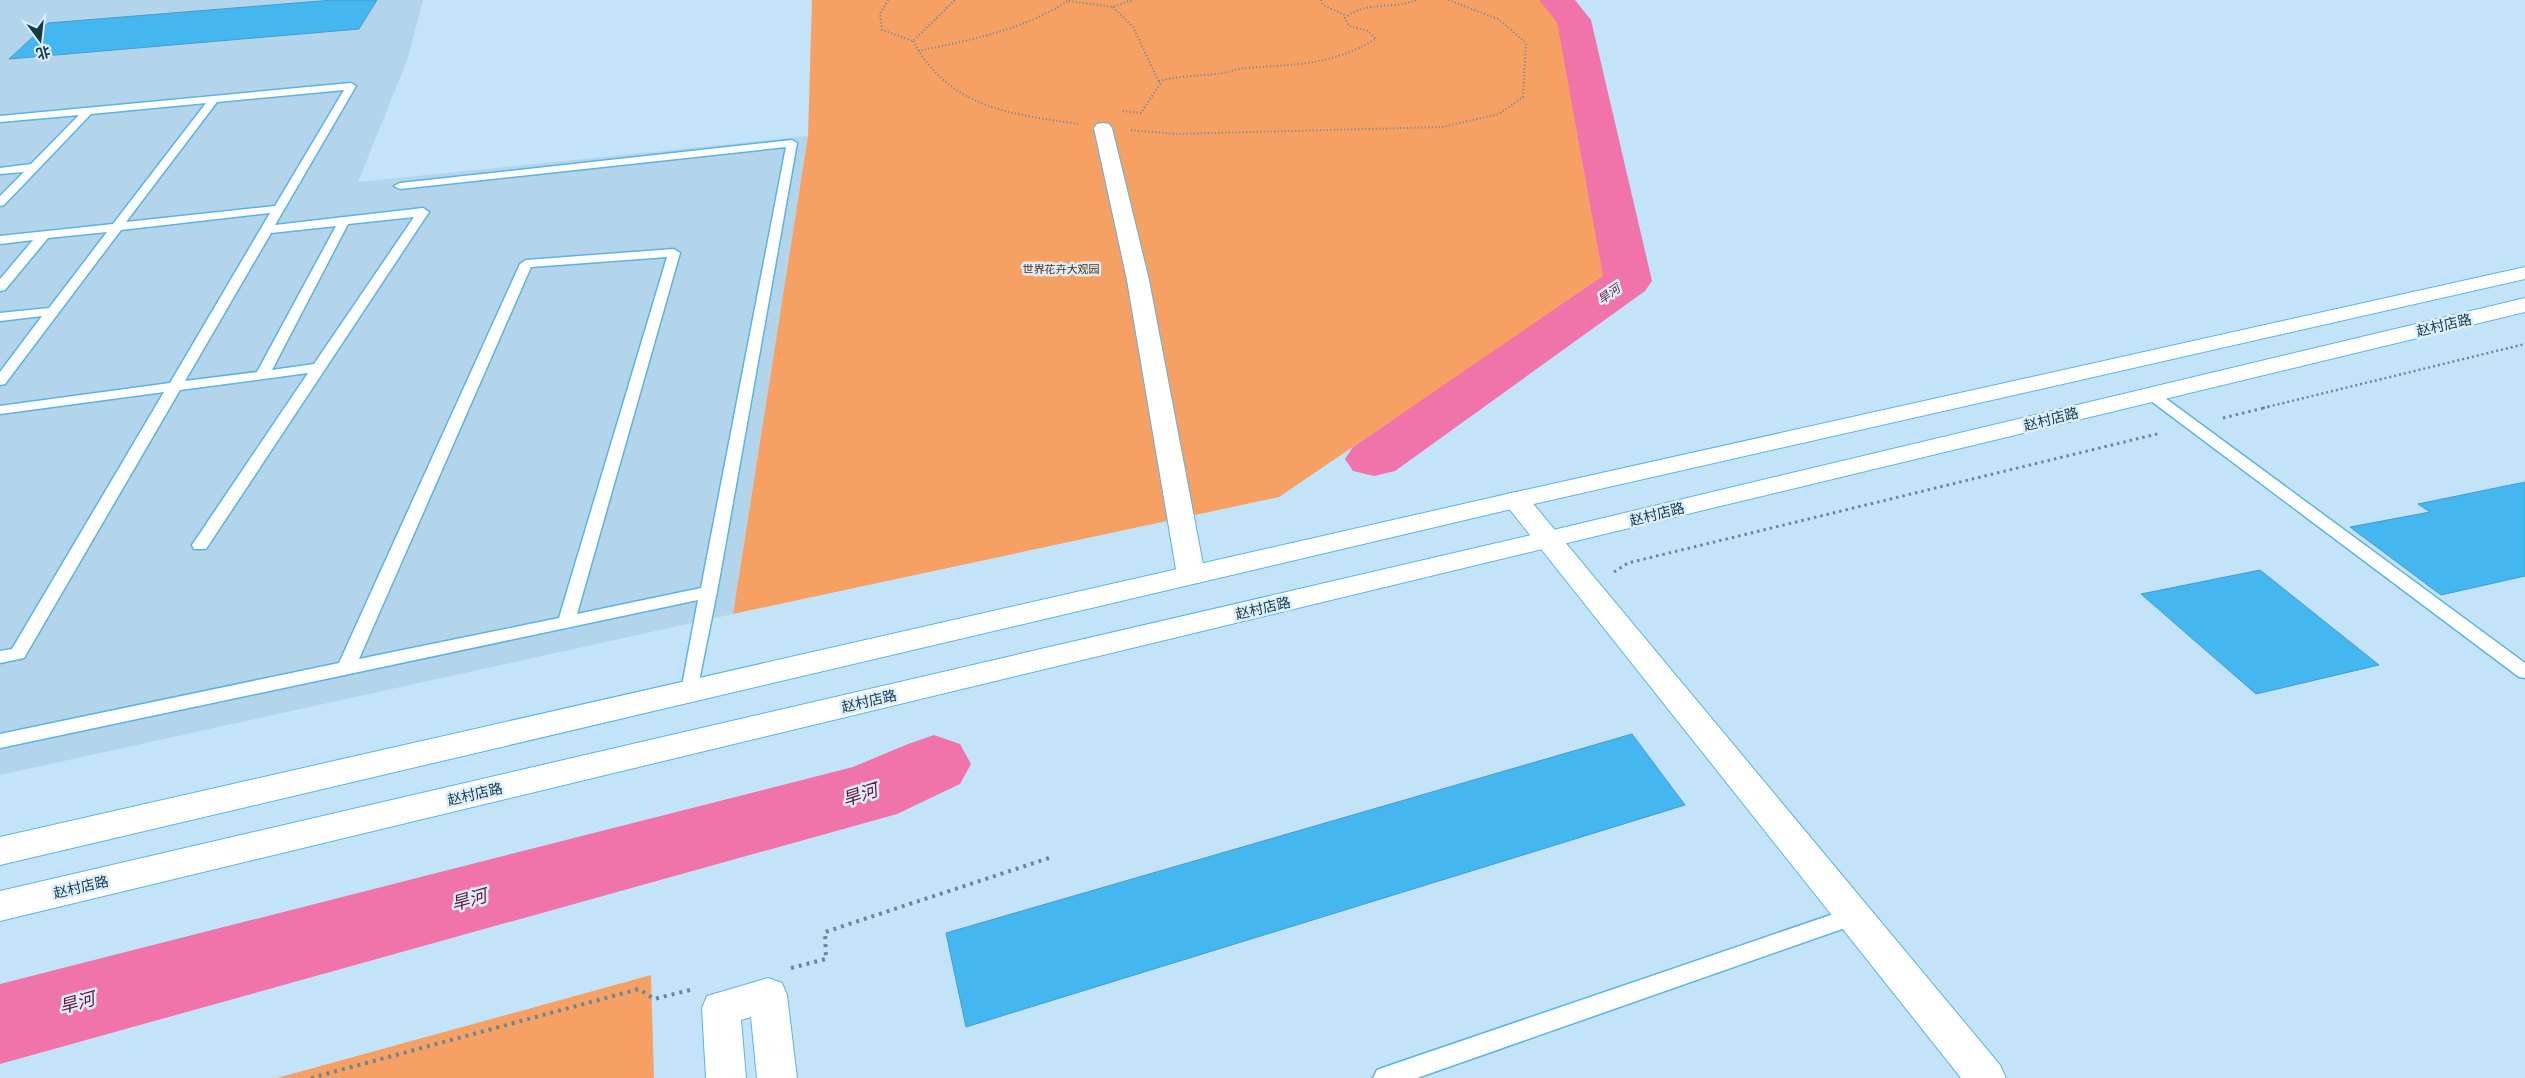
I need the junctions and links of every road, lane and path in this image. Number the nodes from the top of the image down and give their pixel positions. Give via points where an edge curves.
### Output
1 (888, 0) edge
2 (955, 0) edge
3 (1069, 0) edge
4 (1132, 0) edge
5 (1321, 0) edge
6 (1416, 0) edge
7 (1448, 0) edge
8 (1113, 7) junction
9 (1347, 16) junction
10 (913, 41) junction
11 (918, 51) junction
12 (1159, 81) junction
13 (214, 99) junction
14 (88, 111) junction
15 (0, 119) edge
16 (1081, 119) dead end
17 (1109, 119) junction
18 (1077, 124) junction
19 (35, 167) junction
20 (0, 170) edge
21 (400, 186) dead end
22 (0, 203) edge
23 (279, 209) junction
24 (344, 221) junction
25 (117, 227) junction
26 (267, 230) junction
27 (44, 235) junction
28 (0, 240) edge
29 (2523, 275) edge
30 (0, 287) edge
31 (2525, 305) edge
32 (53, 311) junction
33 (0, 317) edge
34 (2525, 344) edge
35 (317, 368) junction
36 (262, 375) junction
37 (0, 381) edge
38 (174, 387) junction
39 (2152, 395) junction
40 (0, 410) edge
41 (2193, 425) junction
42 (1516, 500) junction
43 (1549, 540) junction
44 (200, 545) dead end
45 (1191, 575) junction
46 (1588, 588) junction
47 (709, 592) junction
48 (566, 622) junction
49 (0, 657) edge
50 (346, 668) junction
51 (2525, 672) edge
52 (690, 691) junction
53 (0, 741) edge
54 (0, 850) edge
55 (1049, 858) dead end
56 (0, 906) edge
57 (1854, 916) junction
58 (786, 970) dead end
59 (699, 988) dead end
60 (311, 1078) edge
61 (726, 1078) edge
62 (777, 1078) edge
63 (1386, 1078) edge
64 (1986, 1078) edge

1 - 10 path via 878,18 882,30
2 - 10 path
3 - 8 path
3 - 11 path via 1043,16 1012,27
4 - 8 path
5 - 9 path via 1328,8
6 - 9 path via 1402,6 1374,4 1352,10
7 - 17 path via 1498,18 1526,43 1524,97 1499,114 1432,127 1176,134
8 - 12 path via 1133,27
9 - 12 path via 1349,26 1368,31 1376,39 1319,64 1248,68
10 - 11 path
11 - 18 path via 931,71 972,100 1020,115
12 - 17 path via 1141,112
13 - 14 lane
13 - 23 lane via 351,86
13 - 25 lane
14 - 15 lane
14 - 19 lane
16 - 18 path
17 - 18 path
17 - 45 main road
19 - 20 lane
19 - 22 lane
21 - 47 lane via 792,143
23 - 25 lane
23 - 26 lane
24 - 26 lane
24 - 35 lane via 423,212
24 - 36 lane
25 - 27 lane
25 - 32 lane
26 - 38 lane
27 - 28 lane
27 - 30 lane
29 - 42 main road
31 - 39 main road, 赵村店路
32 - 33 lane
32 - 37 lane
34 - 41 path
35 - 36 lane
35 - 44 lane
36 - 38 lane
38 - 40 lane
38 - 49 lane via 18,654
39 - 41 lane
39 - 43 main road, 赵村店路
41 - 46 path via 1628,563
41 - 51 lane
42 - 43 main road
42 - 45 main road
43 - 46 main road
43 - 56 main road, 赵村店路
45 - 52 main road
46 - 57 main road
47 - 48 lane
47 - 52 lane
48 - 50 lane
48 - 50 lane via 674,253 526,264
50 - 53 lane
52 - 54 main road
55 - 58 path via 825,932 826,959
57 - 63 lane
57 - 64 main road
59 - 60 path via 654,999 639,989
61 - 62 main road via 721,1008 768,994

